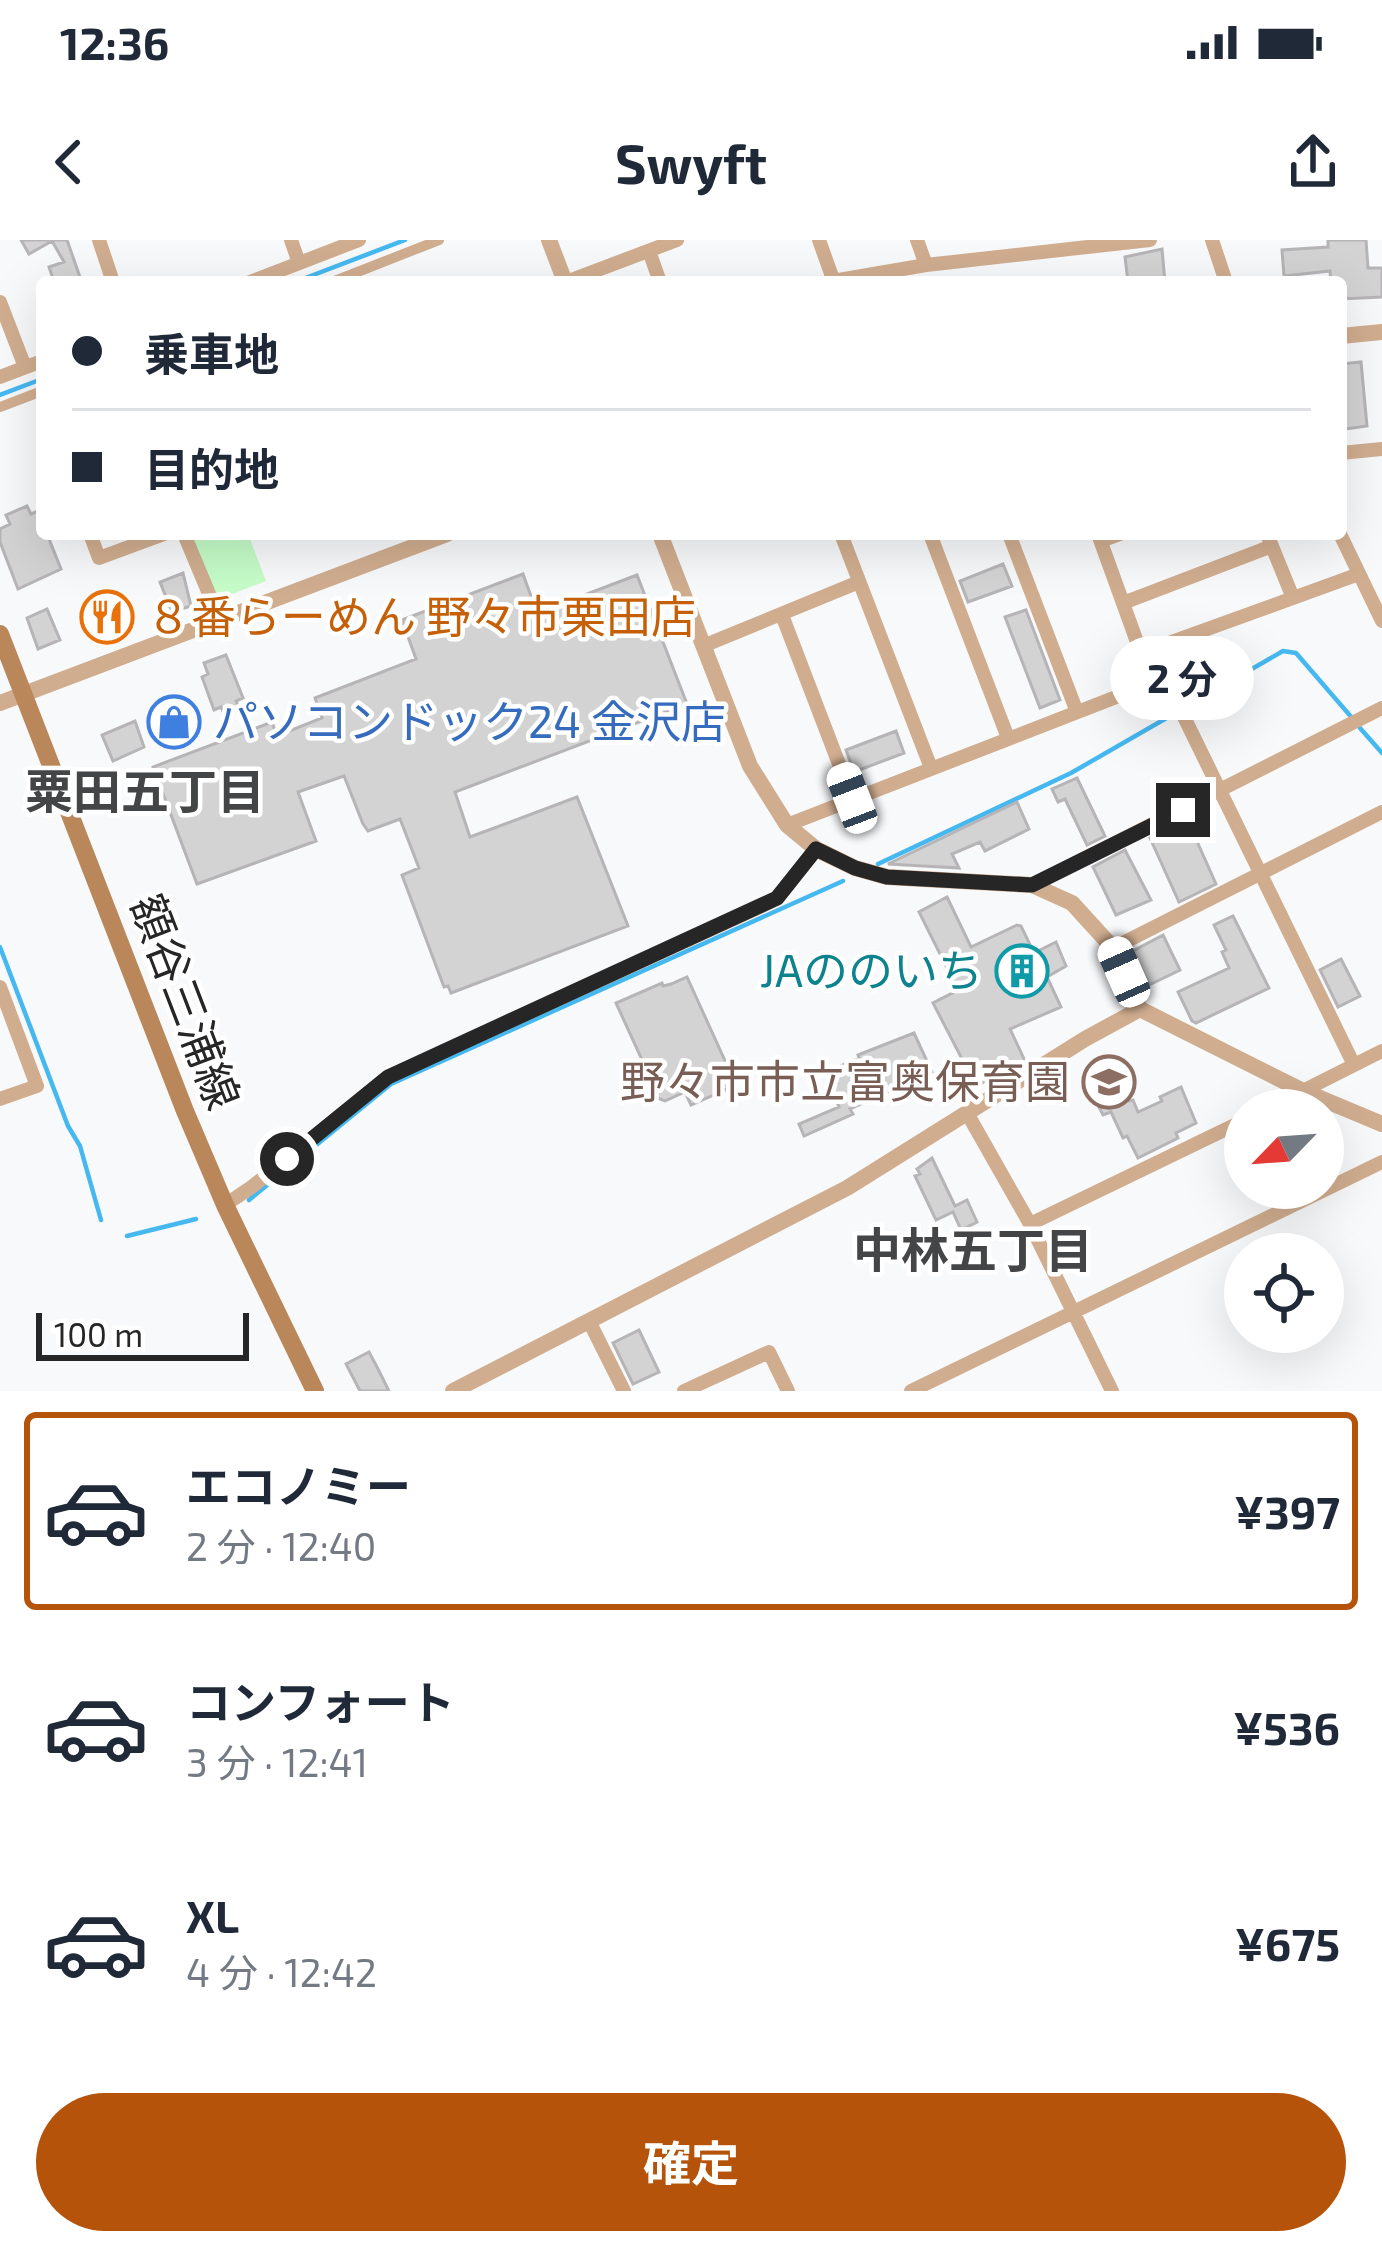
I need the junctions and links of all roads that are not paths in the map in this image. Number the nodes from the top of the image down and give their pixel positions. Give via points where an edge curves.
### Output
1 (123, 240) edge
2 (291, 240) edge
3 (359, 240) edge
4 (439, 240) edge
5 (677, 240) edge
6 (819, 240) edge
7 (917, 240) edge
8 (1017, 240) edge
9 (1150, 240) edge
10 (1212, 240) edge
11 (552, 241) edge
12 (1119, 242) edge
13 (101, 243) edge
14 (649, 251) junction
15 (1023, 256) junction
16 (299, 263) junction
17 (926, 265) junction
18 (111, 276) edge
19 (265, 276) edge
20 (347, 276) edge
21 (563, 276) edge
22 (581, 276) edge
23 (658, 276) edge
24 (830, 276) edge
25 (861, 276) edge
26 (1224, 276) edge
27 (0, 302) edge
28 (1382, 332) edge
29 (1347, 335) edge
30 (36, 363) edge
31 (25, 368) junction
32 (0, 376) edge
33 (36, 393) edge
34 (0, 407) edge
35 (1382, 449) edge
36 (1347, 452) edge
37 (92, 540) edge
38 (148, 540) edge
39 (187, 540) edge
40 (662, 540) edge
41 (843, 540) edge
42 (932, 540) edge
43 (1011, 540) edge
44 (1100, 540) edge
45 (1270, 540) edge
46 (1343, 540) edge
47 (404, 541) edge
48 (1359, 574) junction
49 (859, 582) junction
50 (1293, 598) junction
51 (1123, 603) junction
52 (782, 615) junction
53 (220, 620) junction
54 (1382, 621) edge
55 (0, 634) edge
56 (703, 646) junction
57 (1141, 653) junction
58 (1165, 678) junction
59 (22, 694) junction
60 (0, 703) edge
61 (1382, 708) edge
62 (1077, 712) junction
63 (1008, 738) junction
64 (931, 768) junction
65 (1221, 792) junction
66 (852, 798) junction
67 (1382, 812) edge
68 (787, 824) junction
69 (816, 849) junction
70 (1261, 874) junction
71 (1032, 885) junction
72 (1113, 948) junction
73 (0, 987) edge
74 (1140, 1009) junction
75 (1382, 1051) edge
76 (1354, 1065) junction
77 (1299, 1089) edge
78 (1307, 1089) edge
79 (0, 1099) edge
80 (1344, 1108) edge
81 (967, 1113) junction
82 (1382, 1124) edge
83 (1224, 1130) edge
84 (1382, 1162) edge
85 (225, 1205) junction
86 (1030, 1224) junction
87 (1073, 1312) junction
88 (590, 1321) junction
89 (315, 1391) edge
90 (453, 1391) edge
91 (624, 1391) edge
92 (684, 1391) edge
93 (788, 1391) edge
94 (911, 1391) edge
95 (1112, 1391) edge

1 - 13 street
2 - 16 street
3 - 16 street
4 - 20 street
5 - 14 street
6 - 24 street
7 - 17 street
8 - 15 street
9 - 12 street
10 - 26 street
11 - 21 street
12 - 15 street
13 - 18 street
14 - 22 street
14 - 23 street
15 - 17 street
16 - 19 street
17 - 25 street
27 - 31 street
28 - 29 street
30 - 31 street
31 - 32 street
33 - 34 street
35 - 36 street
37 - 38 street via 99,558
39 - 53 street
40 - 56 street
41 - 49 street
42 - 63 street
43 - 62 street
44 - 51 street
45 - 50 street
45 - 51 street
46 - 48 street
47 - 53 street
48 - 50 street
48 - 54 street
49 - 52 street
49 - 64 street
50 - 57 street
51 - 57 street
52 - 56 street
52 - 66 street
53 - 59 street
55 - 59 main road, 額谷三浦線
56 - 68 street via 750,766
57 - 58 street
58 - 62 street
58 - 65 street
59 - 60 street
59 - 85 main road, 額谷三浦線
61 - 65 street
62 - 63 street
63 - 64 street
64 - 66 street
65 - 70 street
65 - 71 street
66 - 68 street
67 - 70 street
68 - 69 street
69 - 71 street via 887,877
69 - 85 street via 777,898 388,1077
70 - 72 street
70 - 76 street
71 - 72 street via 1072,903
72 - 74 street
73 - 79 street via 37,1086
74 - 77 street
74 - 81 street
75 - 76 street
76 - 78 street
80 - 82 street
81 - 86 street
81 - 88 street via 847,1188
83 - 86 street
84 - 87 street
85 - 89 main road, 額谷三浦線
86 - 87 street
87 - 94 street
87 - 95 street
88 - 90 street
88 - 91 street
92 - 93 street via 769,1352

